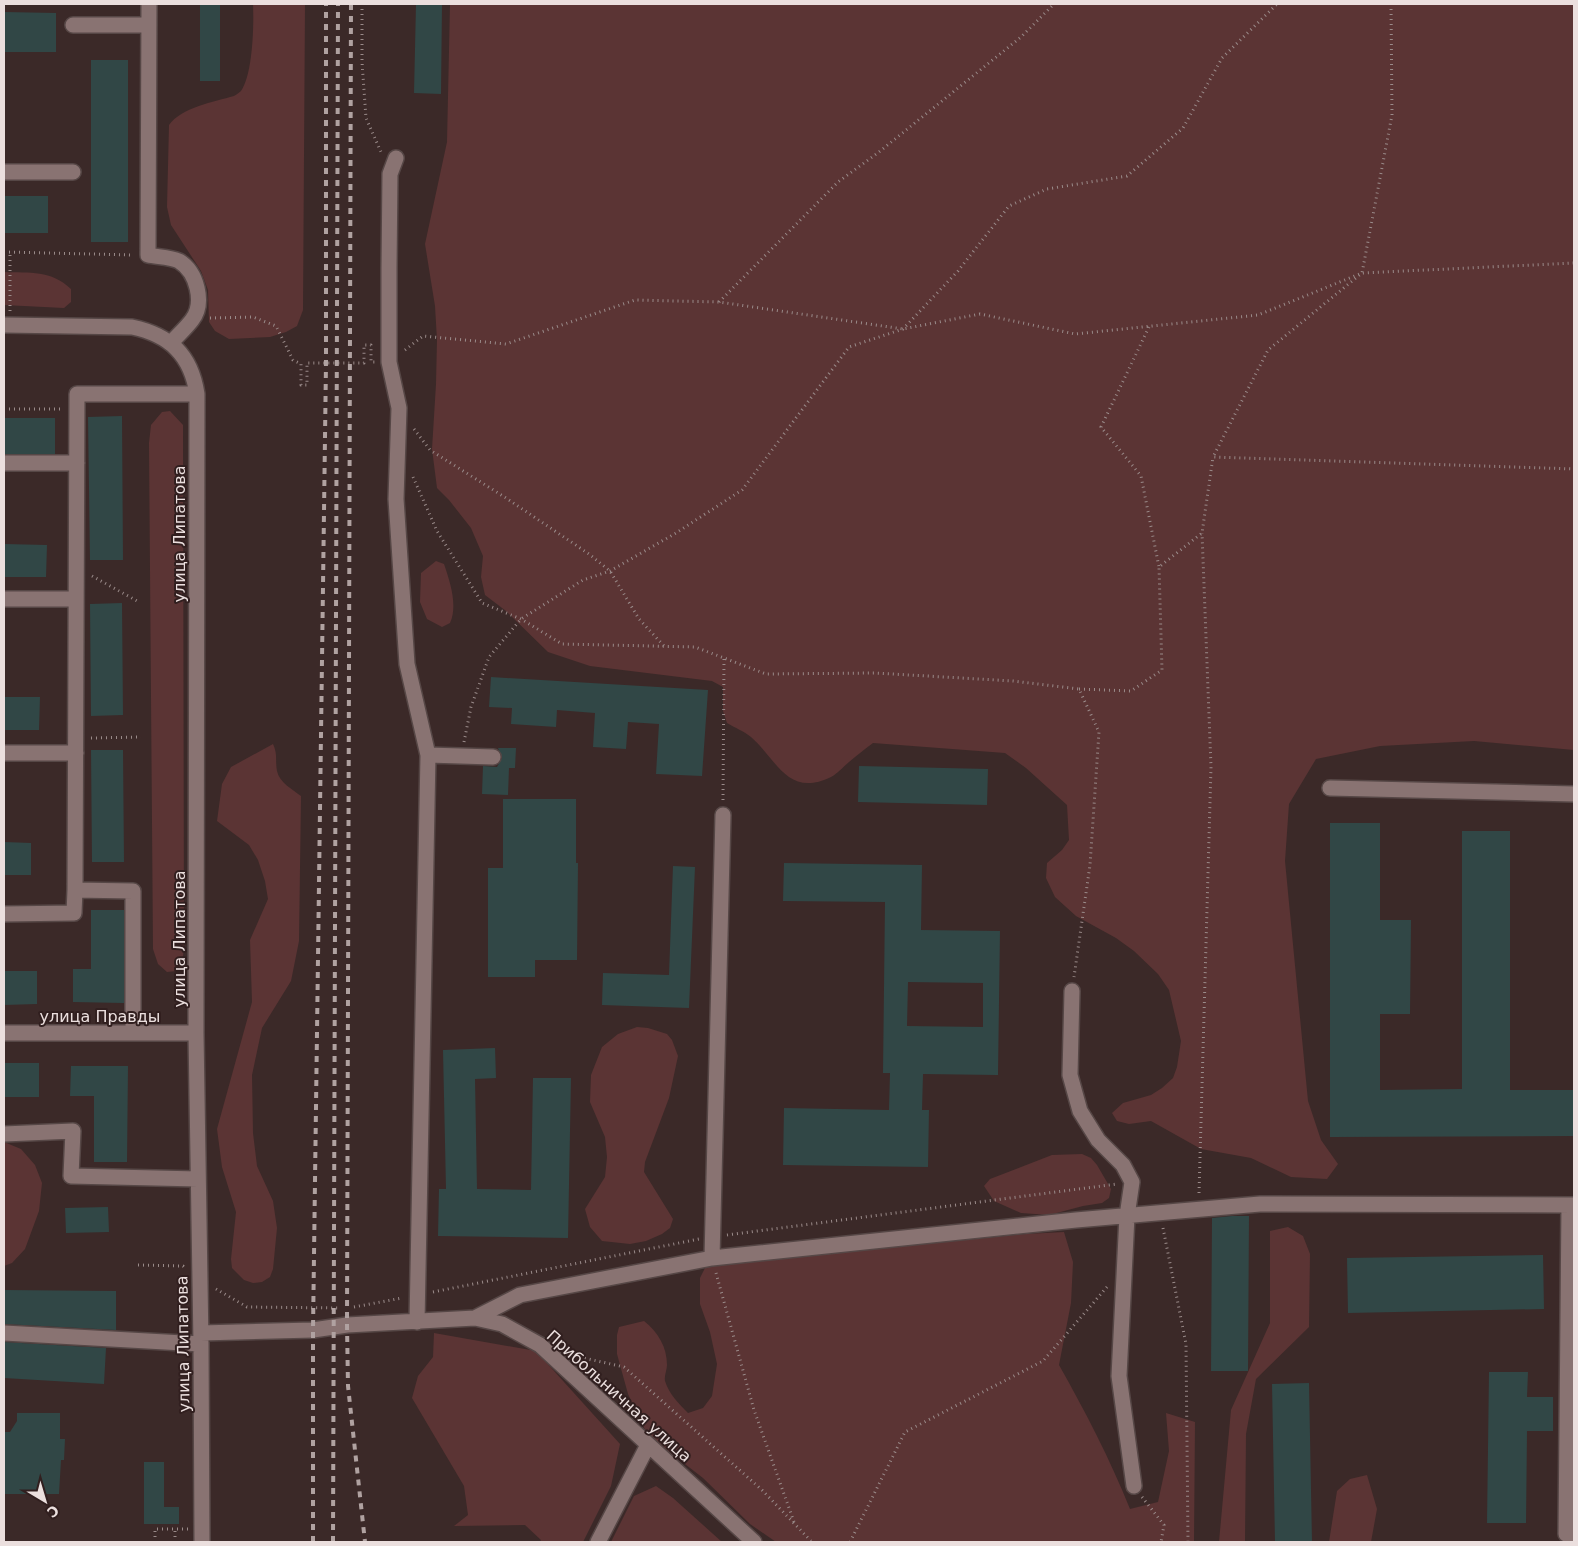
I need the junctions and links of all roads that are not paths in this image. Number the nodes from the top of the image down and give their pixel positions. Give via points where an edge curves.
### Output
1 (149, 4) edge
2 (149, 25) junction
3 (73, 26) dead end
4 (396, 158) dead end
5 (4, 172) edge
6 (72, 172) dead end
7 (7, 325) edge
8 (170, 343) junction
9 (197, 394) junction
10 (4, 463) edge
11 (77, 463) junction
12 (4, 599) edge
13 (76, 599) junction
14 (4, 753) edge
15 (76, 753) junction
16 (428, 755) junction
17 (493, 757) dead end
18 (1330, 788) dead end
19 (1574, 794) edge
20 (722, 815) road end
21 (75, 890) junction
22 (4, 914) edge
23 (1072, 991) road end
24 (4, 1033) edge
25 (133, 1033) junction
26 (196, 1033) junction
27 (4, 1134) edge
28 (198, 1179) junction
29 (1571, 1205) edge
30 (1126, 1216) junction
31 (712, 1258) junction
32 (475, 1318) junction
33 (417, 1322) junction
34 (4, 1333) edge
35 (201, 1339) junction
36 (648, 1445) junction
37 (1134, 1486) road end
38 (1574, 1534) edge
39 (202, 1536) edge
40 (598, 1542) edge
41 (754, 1542) edge

1 - 2 street
2 - 3 street
2 - 8 street via 148,255 177,260 188,269 196,284 198,301 194,319
4 - 16 street via 390,174 389,362 399,408 396,498 407,664
5 - 6 street
7 - 8 street, улица Липатова via 132,327 147,330
8 - 9 street, улица Липатова via 189,364
9 - 11 street via 77,394
9 - 26 street, улица Липатова
10 - 11 street
11 - 13 street
12 - 13 street
13 - 15 street
14 - 15 street
15 - 21 street
16 - 17 street
16 - 33 street
18 - 19 street
20 - 31 street
21 - 22 street via 74,913
21 - 25 street via 133,891
23 - 30 street via 1070,1075 1080,1110 1098,1140 1123,1165 1132,1182
24 - 25 street, улица Правды
25 - 26 street, улица Правды
26 - 28 street, улица Липатова
27 - 28 street via 73,1130 71,1176
28 - 35 street, улица Липатова
29 - 30 street via 1260,1204
29 - 38 street via 1566,1534
30 - 31 street
30 - 37 street via 1119,1376
31 - 32 street via 520,1295
32 - 33 street, Прибольничная улица
32 - 36 street, Прибольничная улица via 502,1324 540,1345
33 - 35 street, Прибольничная улица via 346,1325
34 - 35 street, Прибольничная улица
35 - 39 street, улица Липатова
36 - 40 street
36 - 41 street, Прибольничная улица

